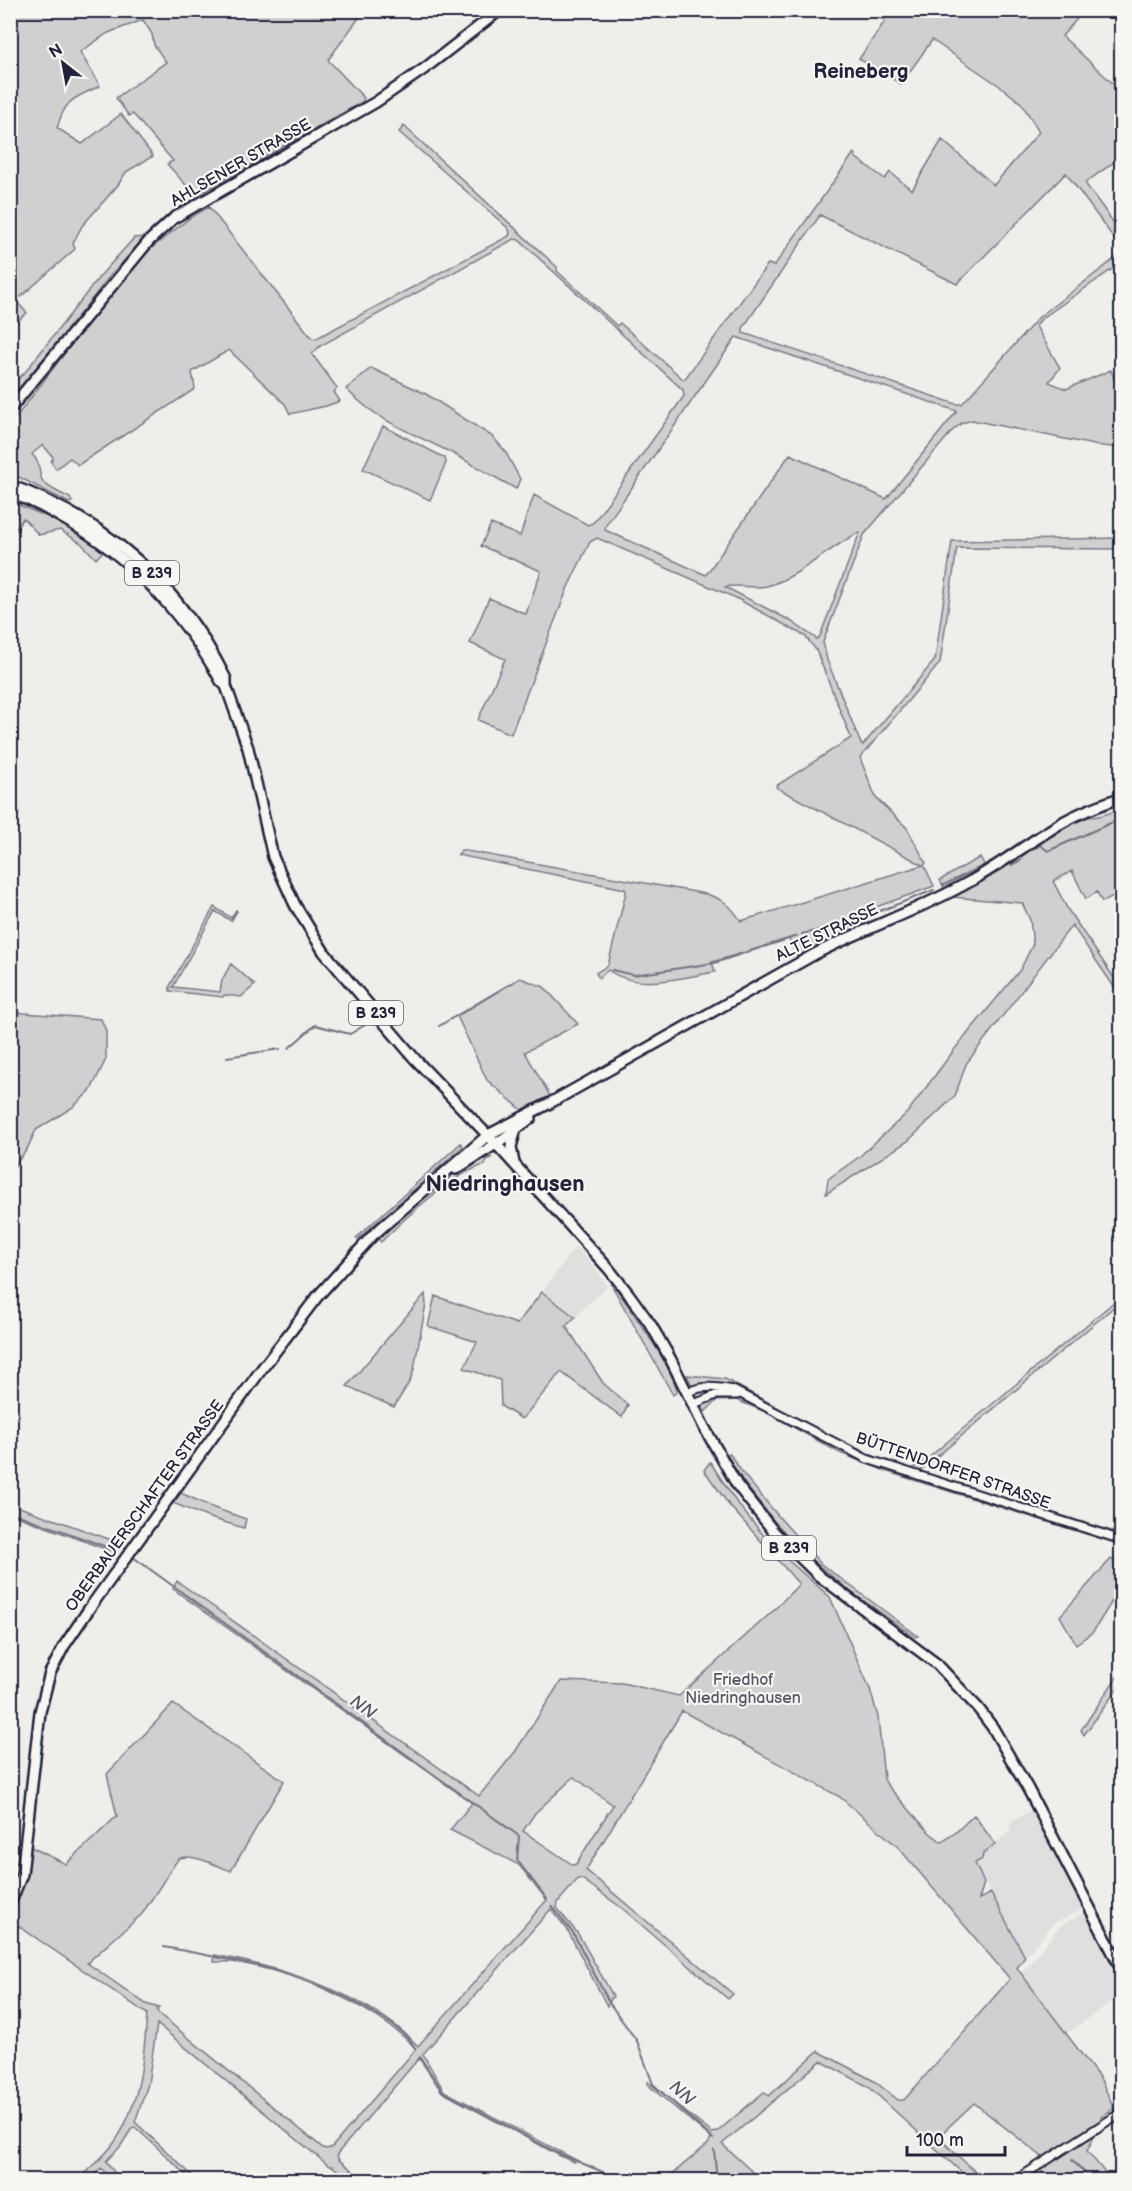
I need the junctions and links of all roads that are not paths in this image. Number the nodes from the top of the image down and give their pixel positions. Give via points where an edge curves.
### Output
1 (500, 10) edge
2 (10, 409) edge
3 (10, 480) edge
4 (10, 485) edge
5 (10, 494) edge
6 (39, 496) junction
7 (226, 686) junction
8 (1122, 797) edge
9 (550, 1103) junction
10 (516, 1129) junction
11 (488, 1135) junction
12 (496, 1144) junction
13 (514, 1165) junction
14 (429, 1187) junction
15 (688, 1392) junction
16 (748, 1397) junction
17 (694, 1404) junction
18 (1122, 1540) edge
19 (10, 1904) edge
20 (1122, 1970) edge
21 (1122, 2112) edge
22 (1016, 2181) edge

1 - 2 main road, AHLSENER STRASSE via 376,102 174,218 149,241
3 - 6 main road, B 239
4 - 6 main road, B 239
5 - 7 main road, B 239 via 38,504 89,533 127,561 174,611
6 - 7 main road, B 239 via 103,532 147,568 204,638
7 - 11 main road, B 239 via 248,748 273,857 306,926 415,1059
8 - 9 main road, ALTE STRASSE via 1080,813 945,895 815,954
9 - 10 main road, ALTE STRASSE
9 - 11 main road, ALTE STRASSE
10 - 12 main road, ALTE STRASSE
10 - 13 main road via 511,1147
11 - 12 main road, B 239
11 - 14 main road, OBERBAUERSCHAFTER STRASSE
12 - 13 main road, B 239
12 - 14 main road, OBERBAUERSCHAFTER STRASSE
13 - 15 main road, B 239 via 609,1268 651,1325
14 - 19 main road, OBERBAUERSCHAFTER STRASSE via 373,1235 288,1333 64,1646 50,1673 42,1702 22,1874
15 - 16 street, BÜTTENDORFER STRASSE via 700,1387 721,1388
15 - 17 main road, B 239
16 - 17 street, BÜTTENDORFER STRASSE via 716,1395
16 - 18 street, BÜTTENDORFER STRASSE via 867,1459
17 - 20 main road, B 239 via 737,1485 774,1532 819,1576 936,1664 993,1728
21 - 22 street

